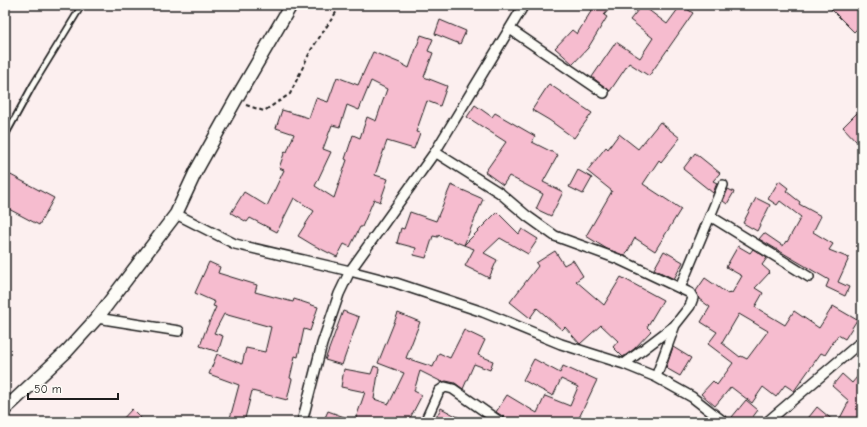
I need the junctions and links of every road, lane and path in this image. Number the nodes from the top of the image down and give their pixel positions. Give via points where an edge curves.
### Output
1 (82, 5) edge
2 (291, 5) edge
3 (341, 5) edge
4 (524, 5) edge
5 (510, 29) junction
6 (604, 93) dead end
7 (235, 101) junction
8 (5, 136) edge
9 (435, 152) junction
10 (723, 185) dead end
11 (176, 214) junction
12 (710, 216) junction
13 (350, 271) junction
14 (809, 276) dead end
15 (680, 288) junction
16 (97, 318) junction
17 (675, 325) junction
18 (179, 330) dead end
19 (862, 341) edge
20 (624, 364) junction
21 (656, 377) junction
22 (5, 409) edge
23 (302, 422) edge
24 (424, 422) edge
25 (500, 422) edge
26 (724, 422) edge
27 (767, 422) edge

1 - 8 lane
2 - 7 street
3 - 7 path via 311,50 290,94 264,111
4 - 5 street
5 - 6 street
5 - 9 street
7 - 11 street via 196,171
9 - 13 street
9 - 15 street via 500,192 554,236 618,259
10 - 12 street
11 - 13 street via 235,244
11 - 16 street
12 - 14 street
12 - 15 street
13 - 20 street via 396,283 483,312 561,344
13 - 23 street via 339,294 322,344
15 - 17 street via 690,293 693,298
16 - 18 street
16 - 22 street via 67,351
17 - 20 street
17 - 21 street
19 - 27 street
20 - 21 street
21 - 26 street via 692,397
24 - 25 street via 439,391 446,387 453,389

